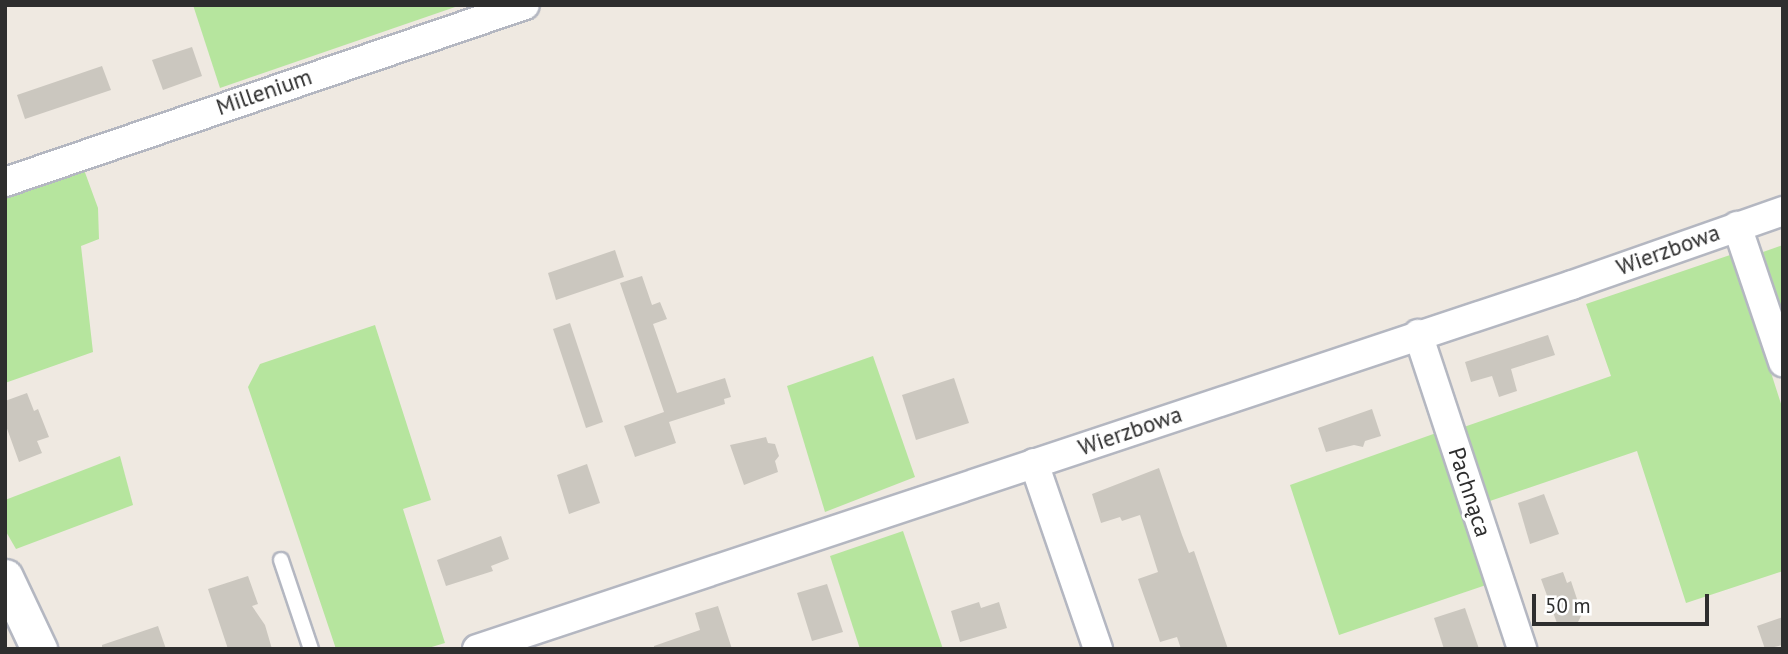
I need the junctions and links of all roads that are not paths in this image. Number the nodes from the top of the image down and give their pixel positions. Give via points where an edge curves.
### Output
1 (525, 5) edge
2 (5, 182) edge
3 (1783, 211) edge
4 (1737, 226) junction
5 (1418, 334) junction
6 (1783, 362) edge
7 (1034, 463) junction
8 (281, 560) dead end
9 (5, 577) edge
10 (38, 649) edge
11 (311, 649) edge
12 (477, 649) edge
13 (1098, 649) edge
14 (1522, 649) edge

1 - 2 street, Millenium
3 - 4 street, Wierzbowa
4 - 5 street, Wierzbowa
4 - 6 street
5 - 7 street, Wierzbowa
5 - 14 street, Pachnąca
7 - 12 street, Wierzbowa
7 - 13 street
8 - 11 lane
9 - 10 street

